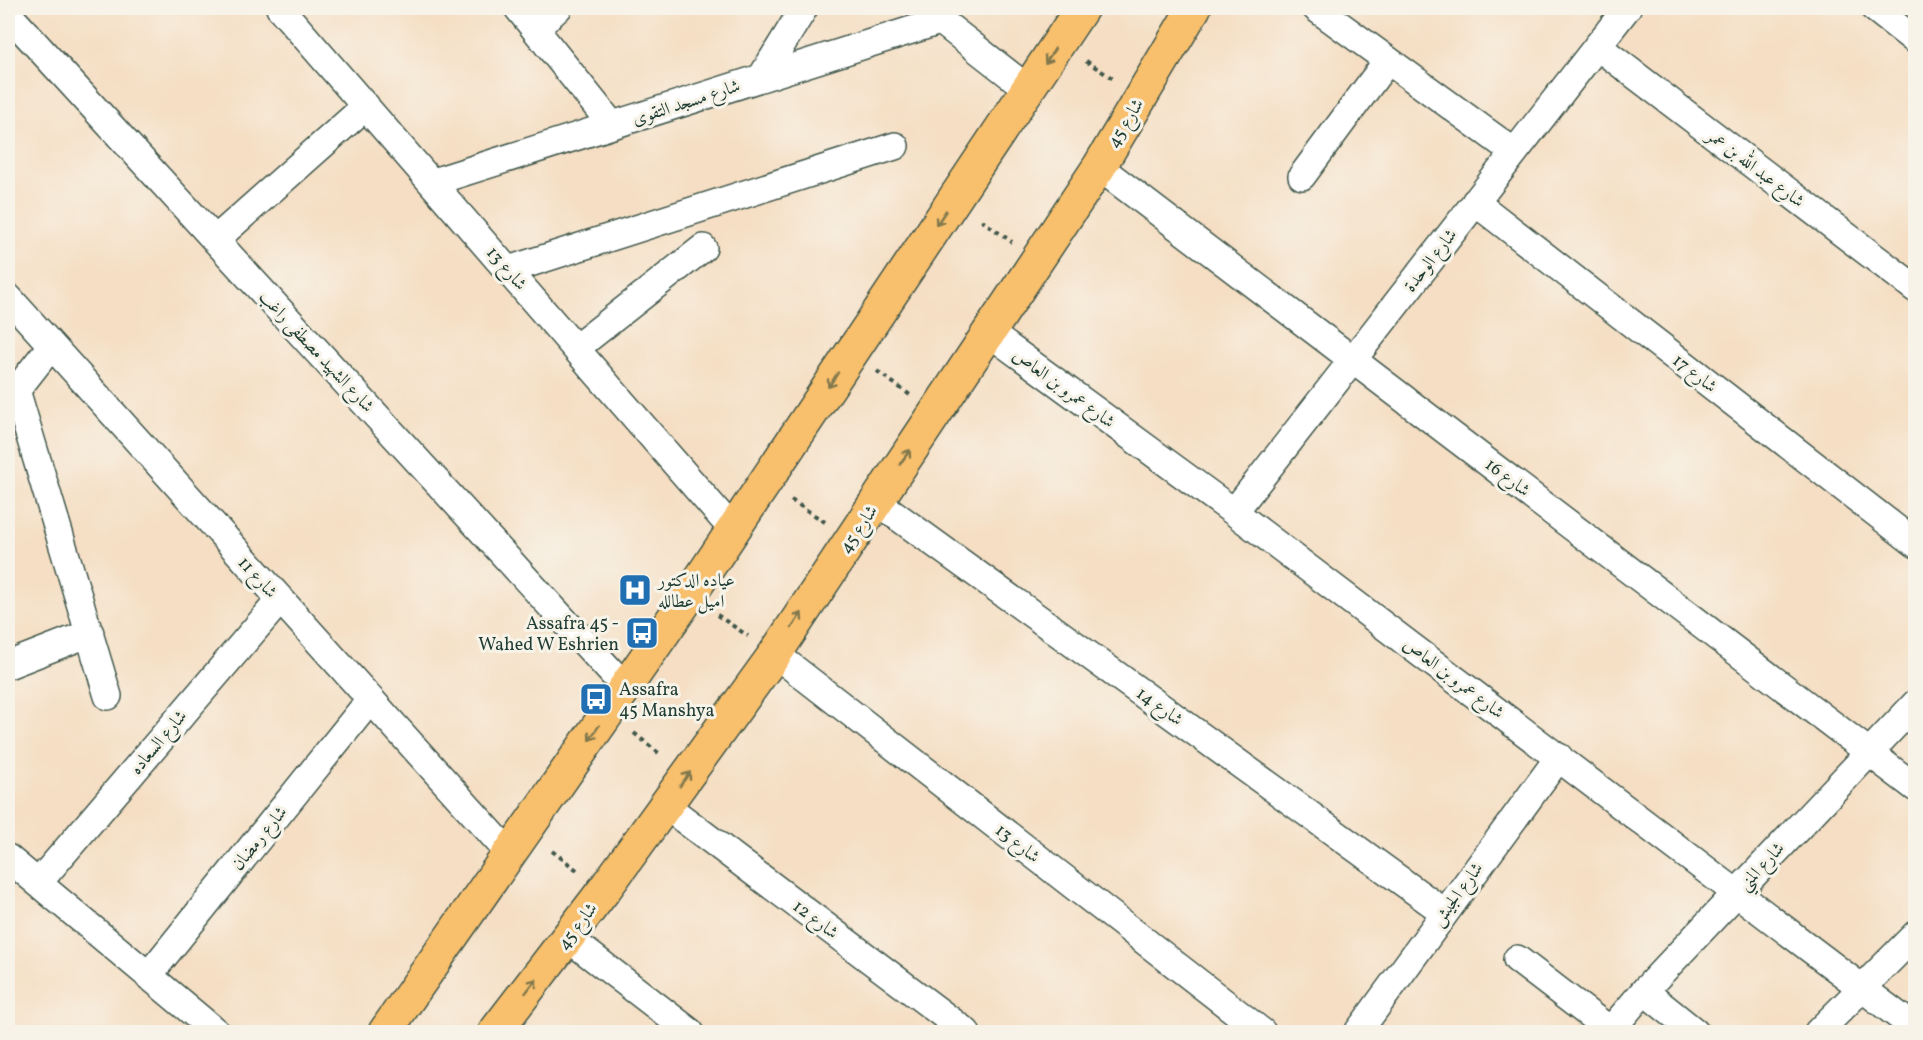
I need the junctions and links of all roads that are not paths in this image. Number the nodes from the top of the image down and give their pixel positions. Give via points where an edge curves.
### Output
1 (280, 8) edge
2 (518, 8) edge
3 (558, 8) edge
4 (804, 8) edge
5 (1082, 8) edge
6 (1194, 8) edge
7 (1316, 8) edge
8 (1874, 8) edge
9 (1615, 12) edge
10 (8, 14) edge
11 (932, 14) edge
12 (535, 29) junction
13 (1916, 41) edge
14 (1597, 46) junction
15 (1388, 60) junction
16 (761, 78) junction
17 (1028, 89) junction
18 (366, 106) junction
19 (612, 125) junction
20 (895, 146) dead end
21 (1514, 152) junction
22 (1099, 166) junction
23 (1302, 176) dead end
24 (433, 182) junction
25 (1475, 202) junction
26 (215, 240) junction
27 (703, 248) dead end
28 (508, 270) junction
29 (1916, 289) edge
30 (8, 297) edge
31 (988, 332) junction
32 (51, 346) junction
33 (576, 348) junction
34 (1353, 359) junction
35 (12, 396) edge
36 (876, 501) junction
37 (1234, 512) junction
38 (733, 530) junction
39 (1916, 544) edge
40 (279, 601) junction
41 (90, 633) junction
42 (775, 654) junction
43 (8, 665) edge
44 (108, 696) dead end
45 (369, 700) junction
46 (617, 700) junction
47 (1916, 703) edge
48 (1869, 752) junction
49 (1559, 757) junction
50 (1916, 788) edge
51 (666, 806) junction
52 (518, 843) junction
53 (8, 858) edge
54 (38, 883) junction
55 (1737, 892) junction
56 (1444, 912) junction
57 (1916, 934) edge
58 (568, 938) junction
59 (1517, 959) dead end
60 (148, 976) junction
61 (1863, 988) junction
62 (1644, 991) junction
63 (1916, 1029) edge
64 (1610, 1031) edge
65 (216, 1032) edge
66 (387, 1032) edge
67 (495, 1032) edge
68 (690, 1032) edge
69 (966, 1032) edge
70 (1262, 1032) edge
71 (1358, 1032) edge
72 (1695, 1032) edge
73 (1818, 1032) edge

1 - 18 street, شارع 13
2 - 12 street
3 - 12 street
4 - 16 street
5 -> 17 main road
6 - 22 main road, شارع 45
7 - 15 street
8 - 13 street
9 - 14 street, شارع الوحدة
10 - 26 street, شارع الشهيد مصطفى راغب
11 - 16 street, شارع مسجد التقوى
11 - 17 street
12 - 19 street
14 - 21 street, شارع الوحدة
14 - 29 street, شارع عبد الله بن عمر
15 - 21 street
15 - 23 street
16 - 19 street, شارع مسجد التقوى
17 -> 38 main road
18 - 24 street, شارع 13
18 - 26 street
19 - 24 street, شارع مسجد التقوى
20 - 28 street
21 - 25 street, شارع الوحدة
22 - 31 main road, شارع 45
22 - 34 street, شارع 16
24 - 28 street, شارع 13
25 - 34 street, شارع الوحدة
25 - 39 street, شارع 17
26 - 46 street, شارع الشهيد مصطفى راغب
27 - 33 street
28 - 33 street, شارع 13
30 - 32 street, شارع 11
36 -> 31 main road, شارع 45
31 - 37 street, شارع عمرو بن العاص
32 - 35 street
32 - 40 street, شارع 11
33 - 38 street, شارع 13
34 - 37 street, شارع الوحدة
34 - 48 street, شارع 16
35 - 41 street
42 -> 36 main road, شارع 45
36 - 56 street, شارع 14
37 - 49 street, شارع عمرو بن العاص
38 - 46 main road
40 - 45 street, شارع 11
40 - 54 street, شارع السعاده
41 - 43 street
41 - 44 street
51 -> 42 main road, شارع 45
42 - 70 street, شارع 13
45 - 52 street, شارع 11
45 - 60 street, شارع رمضان
46 -> 52 main road
47 - 48 street, شارع المني
48 - 50 street, شارع 16
48 - 55 street, شارع المني
49 - 55 street, شارع عمرو بن العاص
49 - 56 street, شارع الجيش
51 - 58 main road, شارع 45
51 - 69 street, شارع 12
52 - 66 main road
53 - 54 street
54 - 60 street
55 - 61 street, شارع عمرو بن العاص
55 - 62 street, شارع المني
56 - 71 street, شارع الجيش
57 - 61 street
67 -> 58 main road, شارع 45
58 - 68 street
59 - 64 street
60 - 65 street
61 - 63 street, شارع عمرو بن العاص
61 - 73 street
62 - 64 street, شارع المني
62 - 72 street

